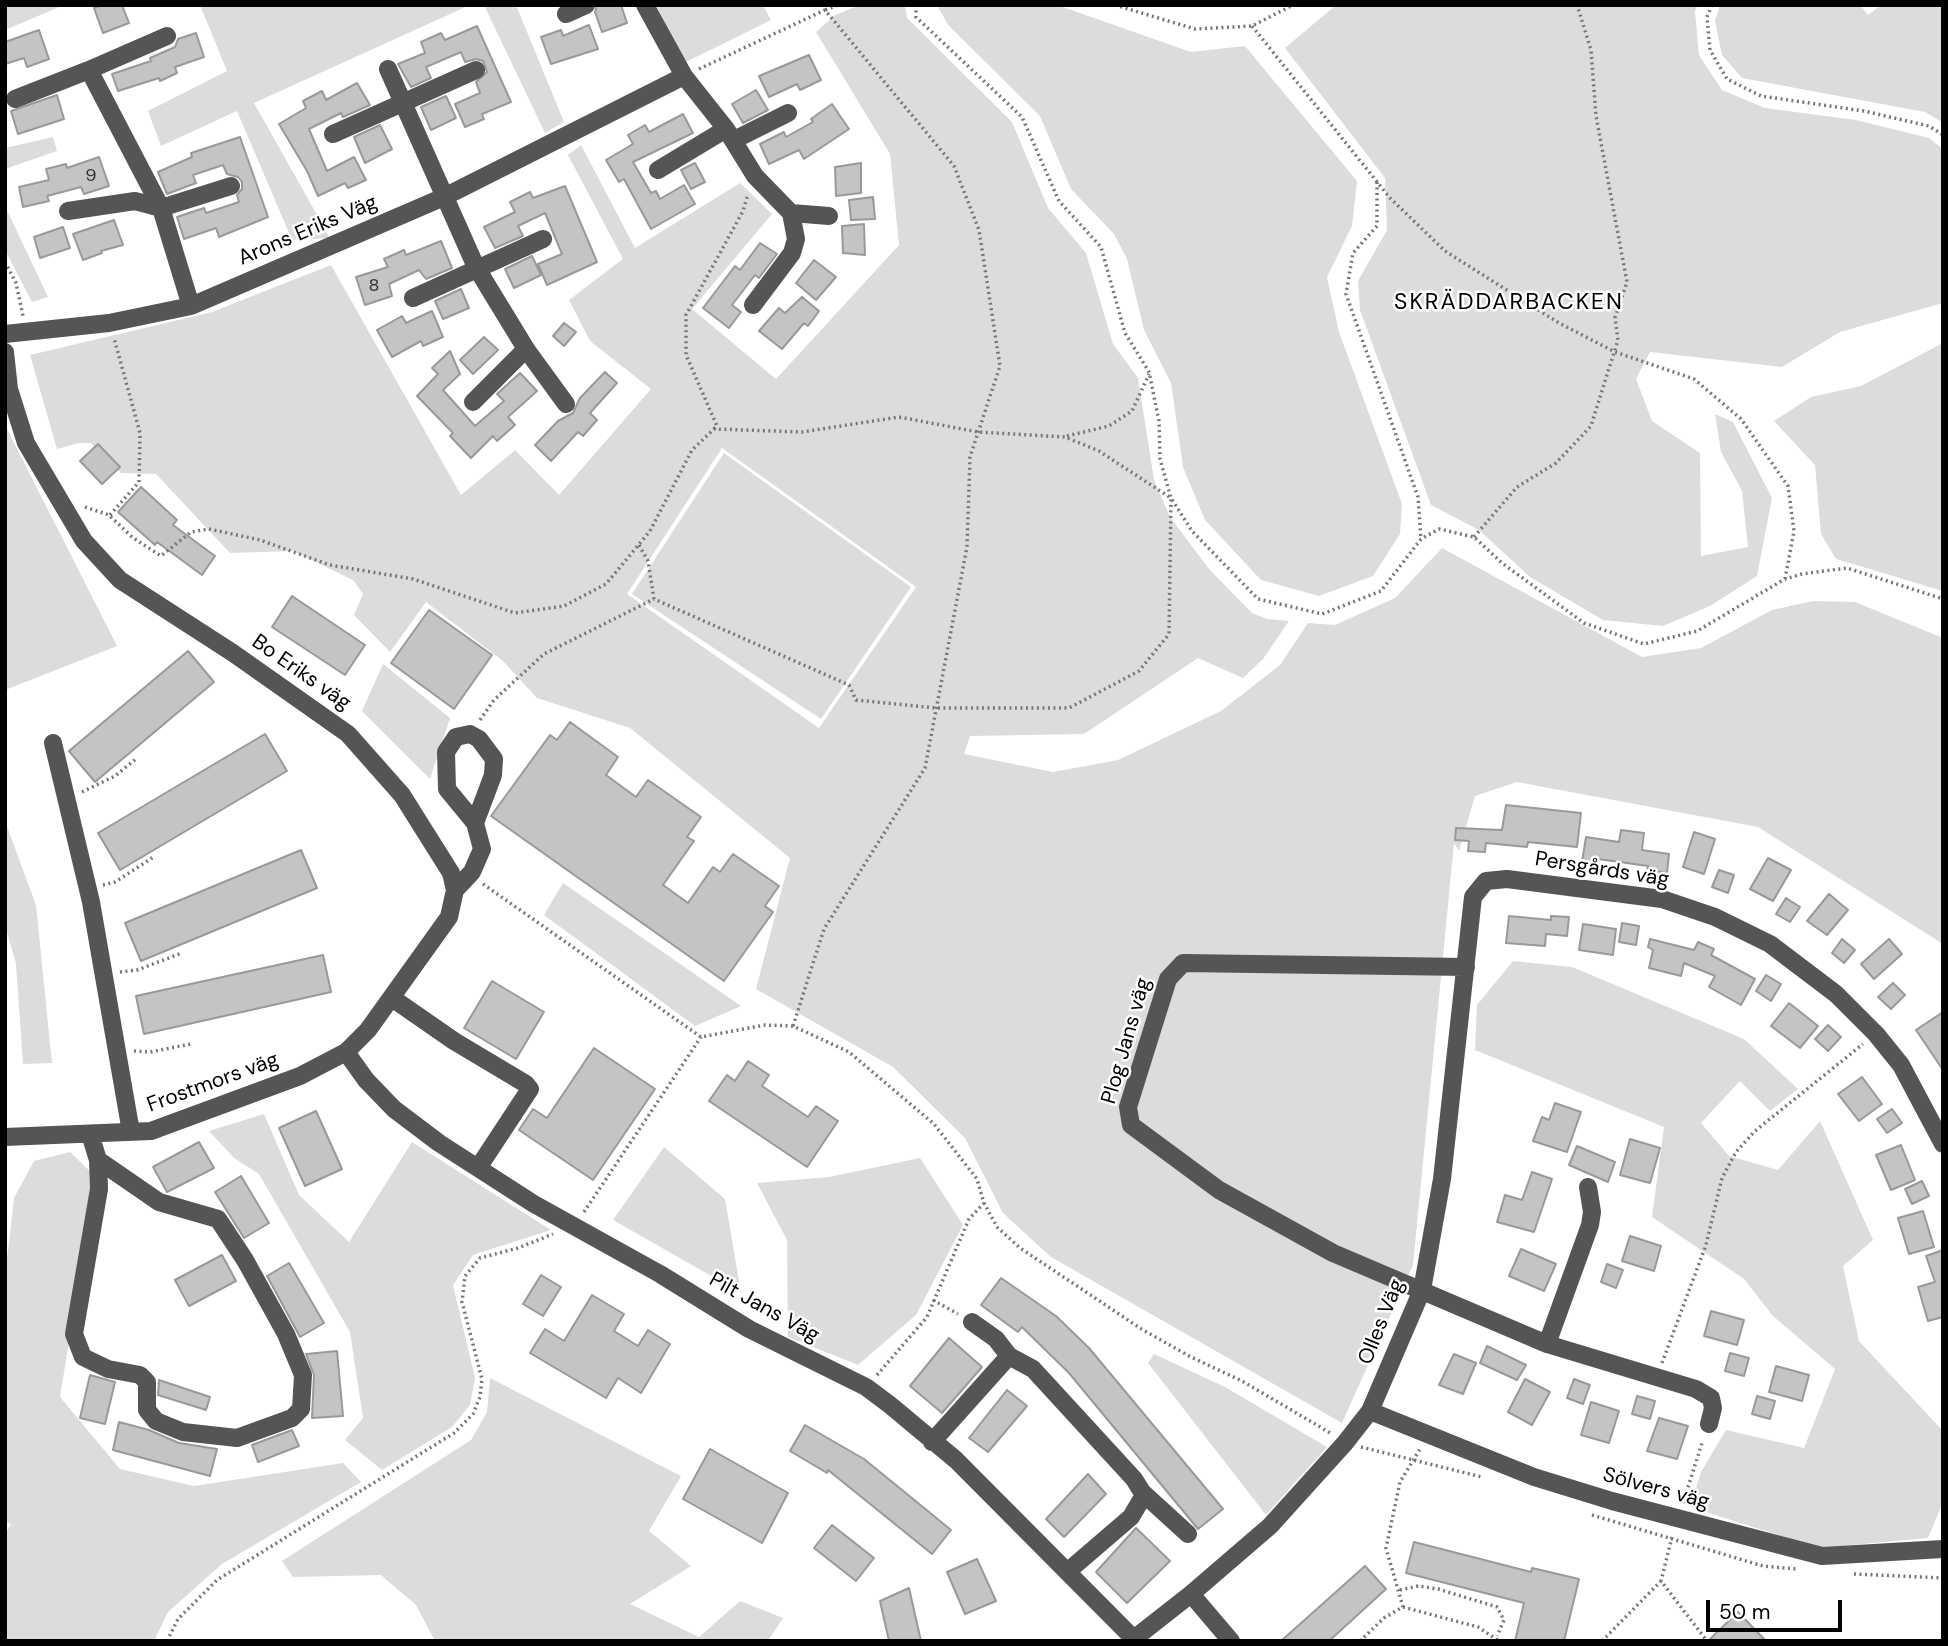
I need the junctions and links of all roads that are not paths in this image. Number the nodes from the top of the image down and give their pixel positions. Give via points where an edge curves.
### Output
1 (586, 5) edge
2 (645, 5) edge
3 (566, 14) dead end
4 (167, 36) dead end
5 (388, 69) dead end
6 (89, 70) junction
7 (476, 70) dead end
8 (684, 76) junction
9 (15, 99) dead end
10 (402, 103) junction
11 (788, 113) dead end
12 (332, 134) dead end
13 (730, 134) junction
14 (658, 170) dead end
15 (231, 186) dead end
16 (444, 197) junction
17 (161, 208) junction
18 (68, 211) dead end
19 (791, 213) junction
20 (829, 216) dead end
21 (543, 239) dead end
22 (476, 267) junction
23 (413, 298) dead end
24 (753, 305) dead end
25 (191, 306) junction
26 (5, 334) edge
27 (526, 349) junction
28 (5, 352) edge
29 (472, 402) dead end
30 (566, 404) dead end
31 (53, 743) dead end
32 (475, 823) junction
33 (1486, 881) joint
34 (455, 890) junction
35 (1466, 967) junction
36 (392, 998) junction
37 (346, 1052) junction
38 (131, 1132) junction
39 (90, 1134) junction
40 (5, 1137) edge
41 (1943, 1144) edge
42 (98, 1160) junction
43 (478, 1168) junction
44 (1588, 1187) dead end
45 (1422, 1290) junction
46 (972, 1322) road end
47 (1547, 1344) junction
48 (1009, 1356) junction
49 (1370, 1410) junction
50 (1709, 1424) road end
51 (932, 1442) junction
52 (1143, 1493) junction
53 (1188, 1534) dead end
54 (1943, 1549) edge
55 (1068, 1572) junction
56 (1191, 1594) junction
57 (1133, 1640) edge
58 (1231, 1641) edge

1 - 3 street
2 - 8 street
4 - 6 street
5 - 10 street
6 - 9 street
6 - 17 street
7 - 10 street
8 - 13 street
8 - 16 street, Arons Eriks Väg
10 - 12 street
10 - 16 street
11 - 13 street
13 - 14 street
13 - 19 street via 755,176
15 - 17 street
16 - 22 street
16 - 25 street, Arons Eriks Väg
17 - 18 street via 135,201
17 - 25 street
19 - 20 street
19 - 24 street via 796,239 792,253
21 - 22 street
22 - 23 street
22 - 27 street
25 - 26 street, Arons Eriks Väg via 109,323
27 - 29 street
27 - 30 street
28 - 34 street, Bo Eriks väg via 9,390 26,443 84,541 120,580 348,734 409,805 451,873
31 - 38 street via 88,889
32 - 32 street via 447,789 446,752 456,737 470,734 494,759 493,775
32 - 34 street via 482,849 472,872
33 - 35 street, Olles Väg via 1473,897
33 - 41 street, Persgårds väg via 1518,880 1662,899 1715,917 1770,944 1811,973 1876,1034 1901,1065
34 - 36 street via 449,917
35 - 45 street, Olles Väg via 1441,1190
35 - 45 street, Plog Jans väg via 1183,963 1168,979 1128,1107 1134,1130 1219,1190 1333,1253
36 - 37 street
36 - 43 street via 530,1089
37 - 38 street, Frostmors väg via 300,1076 151,1131
37 - 43 street, Pilt Jans Väg via 405,1119
38 - 39 street, Frostmors väg
39 - 40 street, Frostmors väg
39 - 42 street
42 - 42 street via 99,1189 75,1334 83,1357 108,1369 140,1374 147,1382 148,1410 156,1421 183,1432 237,1438 292,1418 301,1409 303,1375 286,1334 218,1219 159,1202
43 - 51 street, Pilt Jans Väg via 749,1329 866,1387
44 - 47 street via 1590,1225
45 - 47 street
45 - 49 street, Olles Väg
46 - 48 street via 996,1339
47 - 50 street via 1696,1389 1712,1398
48 - 51 street
48 - 52 street via 1033,1369
49 - 54 street, Sölvers väg via 1534,1477 1822,1556
49 - 56 street, Olles Väg via 1270,1526
51 - 55 street, Pilt Jans Väg via 956,1460
52 - 53 street
52 - 55 street via 1131,1517
55 - 57 street, Pilt Jans Väg
56 - 57 street, Olles Väg
56 - 58 street

